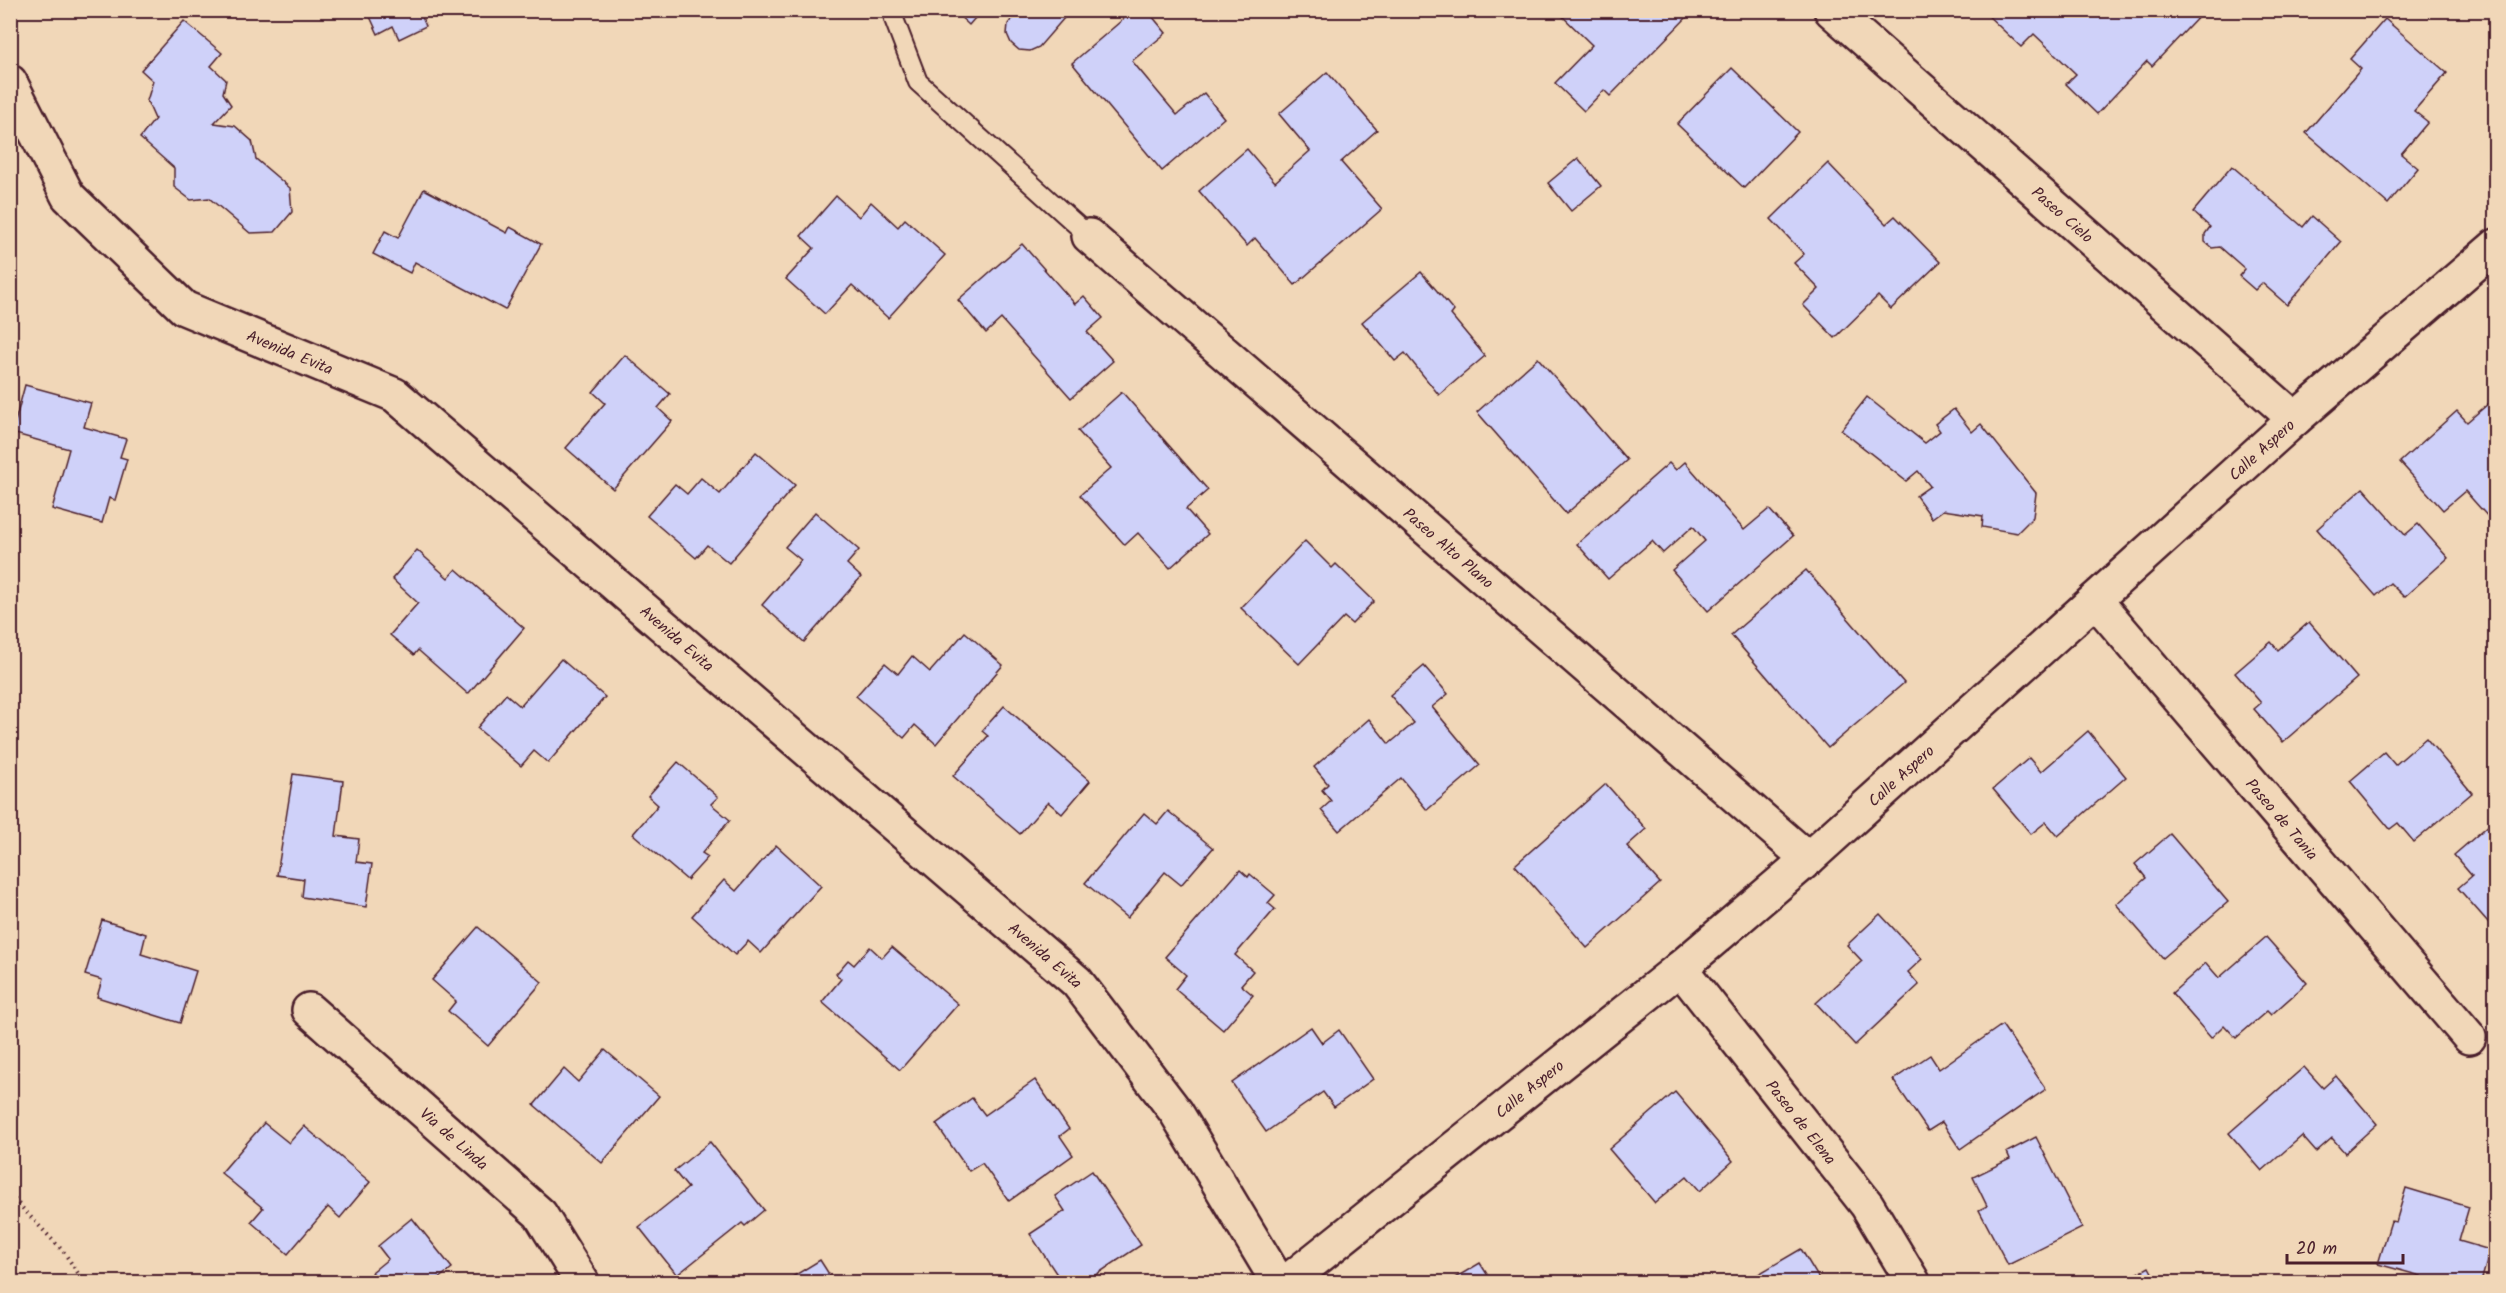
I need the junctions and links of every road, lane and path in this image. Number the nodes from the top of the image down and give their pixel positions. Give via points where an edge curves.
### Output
1 (1831, 10) edge
2 (894, 19) dead end
3 (10, 82) edge
4 (1089, 237) joint
5 (2496, 246) edge
6 (2295, 419) junction
7 (2095, 600) junction
8 (1808, 859) junction
9 (1680, 968) junction
10 (309, 1010) dead end
11 (2469, 1037) dead end
12 (10, 1195) edge
13 (84, 1282) edge
14 (582, 1282) edge
15 (1278, 1282) edge
16 (1287, 1282) edge
17 (1913, 1282) edge

1 - 6 street, Paseo Cielo
2 - 4 lane via 918,82
3 - 15 street, Avenida Evita via 69,196 184,308 395,395 1077,982 1176,1112
4 - 8 street, Paseo Alto Plano
5 - 6 street, Calle Aspero
6 - 7 street, Calle Aspero
7 - 8 street, Calle Aspero
7 - 11 street, Paseo de Tania
8 - 9 street, Calle Aspero
9 - 16 street, Calle Aspero
9 - 17 street, Paseo de Elena via 1867,1205
10 - 14 street, Via de Linda via 540,1214
12 - 13 path via 63,1251

